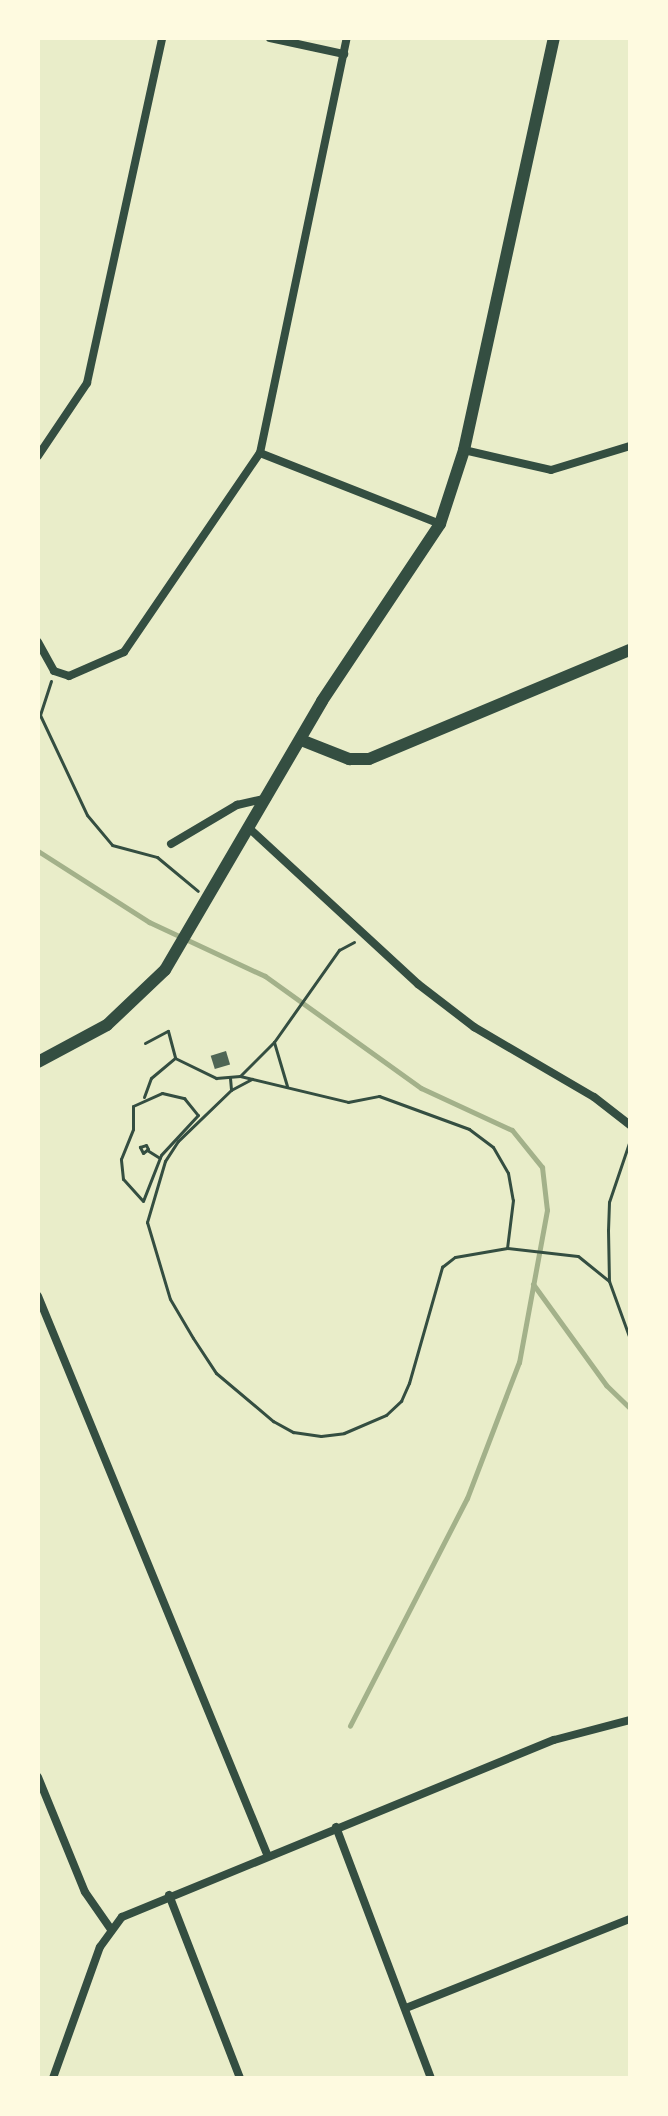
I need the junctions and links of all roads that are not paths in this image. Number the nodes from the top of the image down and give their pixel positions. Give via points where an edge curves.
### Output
1 (162, 38) edge
2 (270, 38) edge
3 (347, 38) edge
4 (554, 38) edge
5 (344, 54) junction
6 (630, 446) edge
7 (464, 450) junction
8 (260, 453) junction
9 (38, 456) edge
10 (440, 524) junction
11 (38, 642) edge
12 (630, 650) edge
13 (301, 740) junction
14 (268, 798) junction
15 (250, 829) junction
16 (171, 844) dead end
17 (38, 1062) edge
18 (630, 1125) edge
19 (38, 1296) edge
20 (630, 1720) edge
21 (38, 1777) edge
22 (336, 1827) junction
23 (267, 1854) junction
24 (169, 1895) junction
25 (630, 1919) edge
26 (110, 1928) junction
27 (406, 2008) junction
28 (53, 2078) edge
29 (240, 2078) edge
30 (431, 2078) edge

1 - 9 street via 87,383
2 - 5 street
3 - 5 street
4 - 7 street
5 - 8 street
6 - 7 street via 551,470
7 - 10 street
8 - 10 street
8 - 11 street via 133,643 113,658 69,676 54,671
10 - 13 street
12 - 13 street via 369,759 349,759
13 - 14 street
14 - 15 street
14 - 16 street via 237,805
15 - 17 street via 182,947 107,1025
15 - 18 street via 418,984 474,1027 594,1097
19 - 23 street
20 - 22 street via 554,1740
21 - 26 street via 85,1892
22 - 23 street
22 - 27 street
23 - 24 street
24 - 26 street via 138,1907
24 - 29 street
25 - 27 street
26 - 28 street
27 - 30 street

